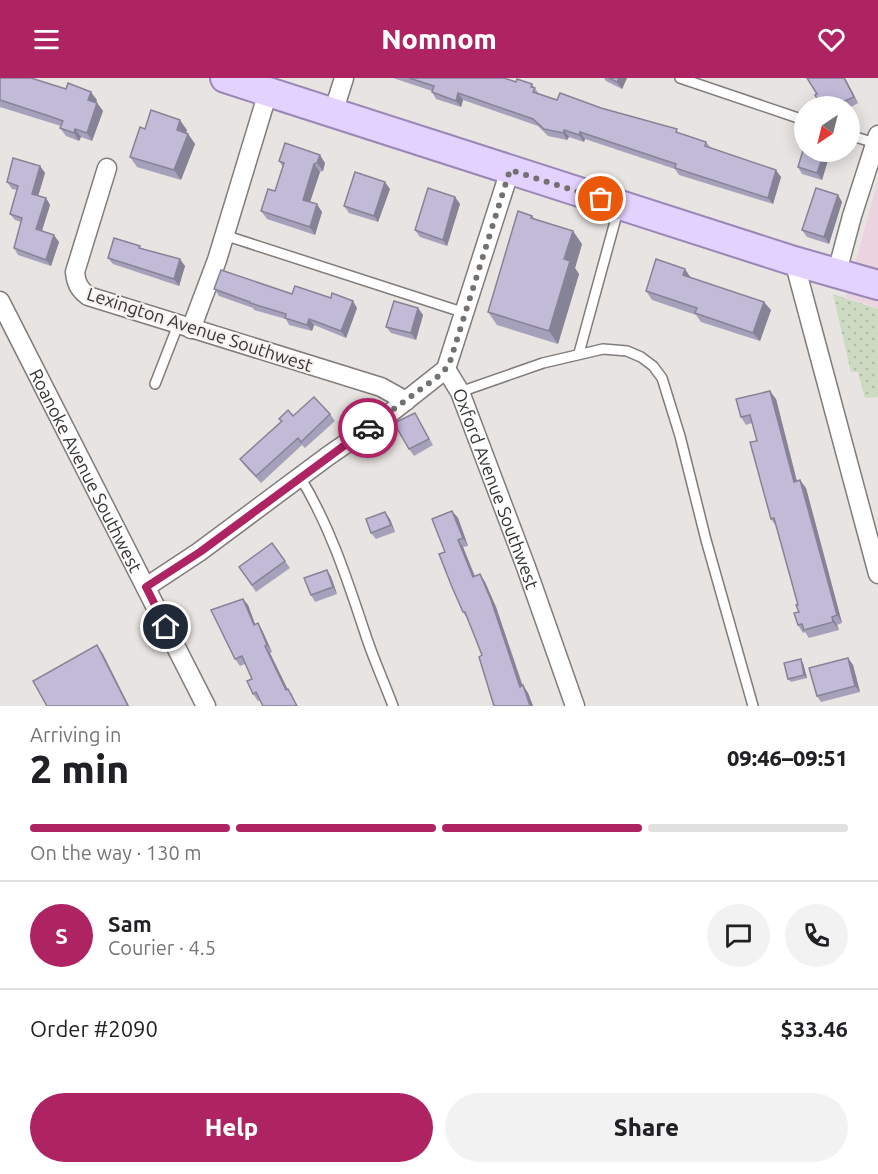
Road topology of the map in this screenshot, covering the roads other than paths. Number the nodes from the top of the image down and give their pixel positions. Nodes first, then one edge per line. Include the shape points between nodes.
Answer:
1 (225, 78) edge
2 (344, 78) edge
3 (680, 78) edge
4 (268, 92) junction
5 (333, 113) junction
6 (794, 117) edge
7 (860, 137) edge
8 (877, 139) edge
9 (107, 168) dead end
10 (510, 170) junction
11 (620, 205) junction
12 (224, 235) junction
13 (794, 261) junction
14 (837, 272) junction
15 (878, 285) edge
16 (0, 301) edge
17 (465, 313) junction
18 (184, 327) junction
19 (579, 353) junction
20 (446, 369) junction
21 (155, 384) dead end
22 (460, 392) junction
23 (406, 401) junction
24 (300, 477) junction
25 (878, 574) edge
26 (146, 587) junction
27 (206, 706) edge
28 (393, 706) edge
29 (575, 706) edge
30 (753, 706) edge

1 - 4 main road
2 - 5 street
3 - 6 lane
4 - 5 main road
4 - 12 street
5 - 10 main road
7 - 8 lane
8 - 14 street
9 - 18 street, Lexington Avenue Southwest via 75,272 80,290
10 - 11 main road
10 - 17 street, Oxford Avenue Southwest
11 - 13 main road
11 - 19 lane
12 - 17 lane
12 - 18 street
13 - 14 main road
13 - 25 street
14 - 15 main road
16 - 26 street, Roanoke Avenue Southwest
17 - 20 street, Oxford Avenue Southwest
18 - 21 lane
18 - 23 street, Lexington Avenue Southwest via 381,387
19 - 22 lane
19 - 30 lane via 627,351 653,366 662,378
20 - 22 street, Oxford Avenue Southwest
20 - 23 street
22 - 29 street, Oxford Avenue Southwest
23 - 24 street
24 - 26 street
24 - 28 lane via 335,545
26 - 27 street, Roanoke Avenue Southwest

